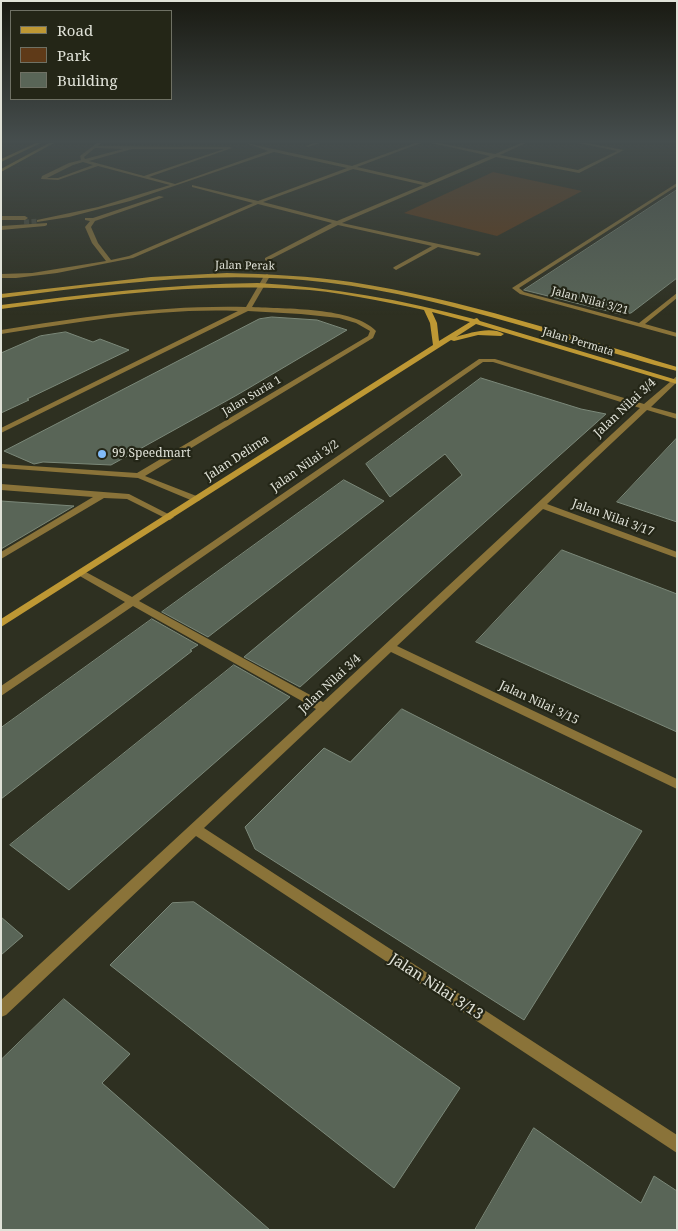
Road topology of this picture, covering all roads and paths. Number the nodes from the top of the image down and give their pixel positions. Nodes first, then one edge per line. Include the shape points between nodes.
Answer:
1 (110, 200) edge
2 (127, 200) edge
3 (151, 200) edge
4 (248, 200) edge
5 (264, 200) edge
6 (389, 200) edge
7 (651, 200) edge
8 (257, 203) junction
9 (1, 218) edge
10 (93, 220) junction
11 (1, 222) edge
12 (337, 223) junction
13 (1, 228) edge
14 (437, 245) junction
15 (478, 254) dead end
16 (267, 259) dead end
17 (110, 262) junction
18 (396, 268) dead end
19 (1, 276) edge
20 (267, 276) junction
21 (261, 285) junction
22 (677, 295) edge
23 (1, 296) edge
24 (1, 307) edge
25 (249, 308) junction
26 (427, 310) junction
27 (486, 314) junction
28 (474, 322) junction
29 (640, 325) junction
30 (1, 332) edge
31 (677, 335) edge
32 (526, 337) junction
33 (437, 346) junction
34 (677, 369) edge
35 (676, 380) edge
36 (646, 407) junction
37 (677, 416) edge
38 (1, 431) edge
39 (1, 466) edge
40 (139, 476) junction
41 (1, 486) edge
42 (104, 494) junction
43 (196, 499) junction
44 (541, 505) junction
45 (170, 516) junction
46 (677, 555) edge
47 (1, 556) edge
48 (81, 573) junction
49 (132, 602) junction
50 (1, 624) edge
51 (389, 647) junction
52 (1, 692) edge
53 (324, 708) junction
54 (677, 784) edge
55 (195, 829) junction
56 (1, 1010) edge
57 (677, 1144) edge

1 - 2 street via 39,219 93,211
3 - 10 street
4 - 8 street
5 - 8 street
6 - 12 street
7 - 29 street, Jalan Nilai 3/21 via 529,278 516,290
8 - 12 street
8 - 17 street via 141,253
9 - 11 street via 24,220
10 - 13 street
10 - 17 street via 88,227 95,243
12 - 14 street
12 - 16 street
14 - 15 street
14 - 18 street
17 - 19 street via 49,273
20 - 21 street
20 - 23 main road, Jalan Perak via 140,279
20 - 27 main road, Jalan Perak via 396,291
21 - 24 main road, Jalan Perak via 143,288
21 - 25 street
21 - 26 main road, Jalan Perak via 337,292
22 - 29 street
25 - 30 street via 130,312
25 - 38 street
25 - 40 street, Jalan Suria 1 via 326,314 362,323 373,331 370,337
26 - 28 main road, Jalan Perak
26 - 33 main road via 434,321
27 - 28 main road, Jalan Delima
27 - 34 main road, Jalan Permata
28 - 32 main road, Jalan Permata
28 - 33 main road, Jalan Delima
29 - 31 street, Jalan Nilai 3/21
32 - 33 main road via 478,334
32 - 35 main road, Jalan Permata
33 - 43 main road, Jalan Delima
35 - 36 street, Jalan Nilai 3/4
36 - 37 street
36 - 44 street, Jalan Nilai 3/4
36 - 49 street, Jalan Nilai 3/2 via 493,360 481,360
39 - 40 street
40 - 43 street
41 - 42 street
42 - 45 street via 129,497
42 - 47 street
43 - 45 main road, Jalan Delima
44 - 46 street, Jalan Nilai 3/17
44 - 51 street, Jalan Nilai 3/4
45 - 48 main road, Jalan Delima
48 - 49 street
48 - 50 main road, Jalan Delima
49 - 52 street, Jalan Nilai 3/2
49 - 53 street
51 - 53 street, Jalan Nilai 3/4
51 - 54 street, Jalan Nilai 3/15
53 - 55 street, Jalan Nilai 3/4
55 - 56 street, Jalan Nilai 3/4
55 - 57 street, Jalan Nilai 3/13

